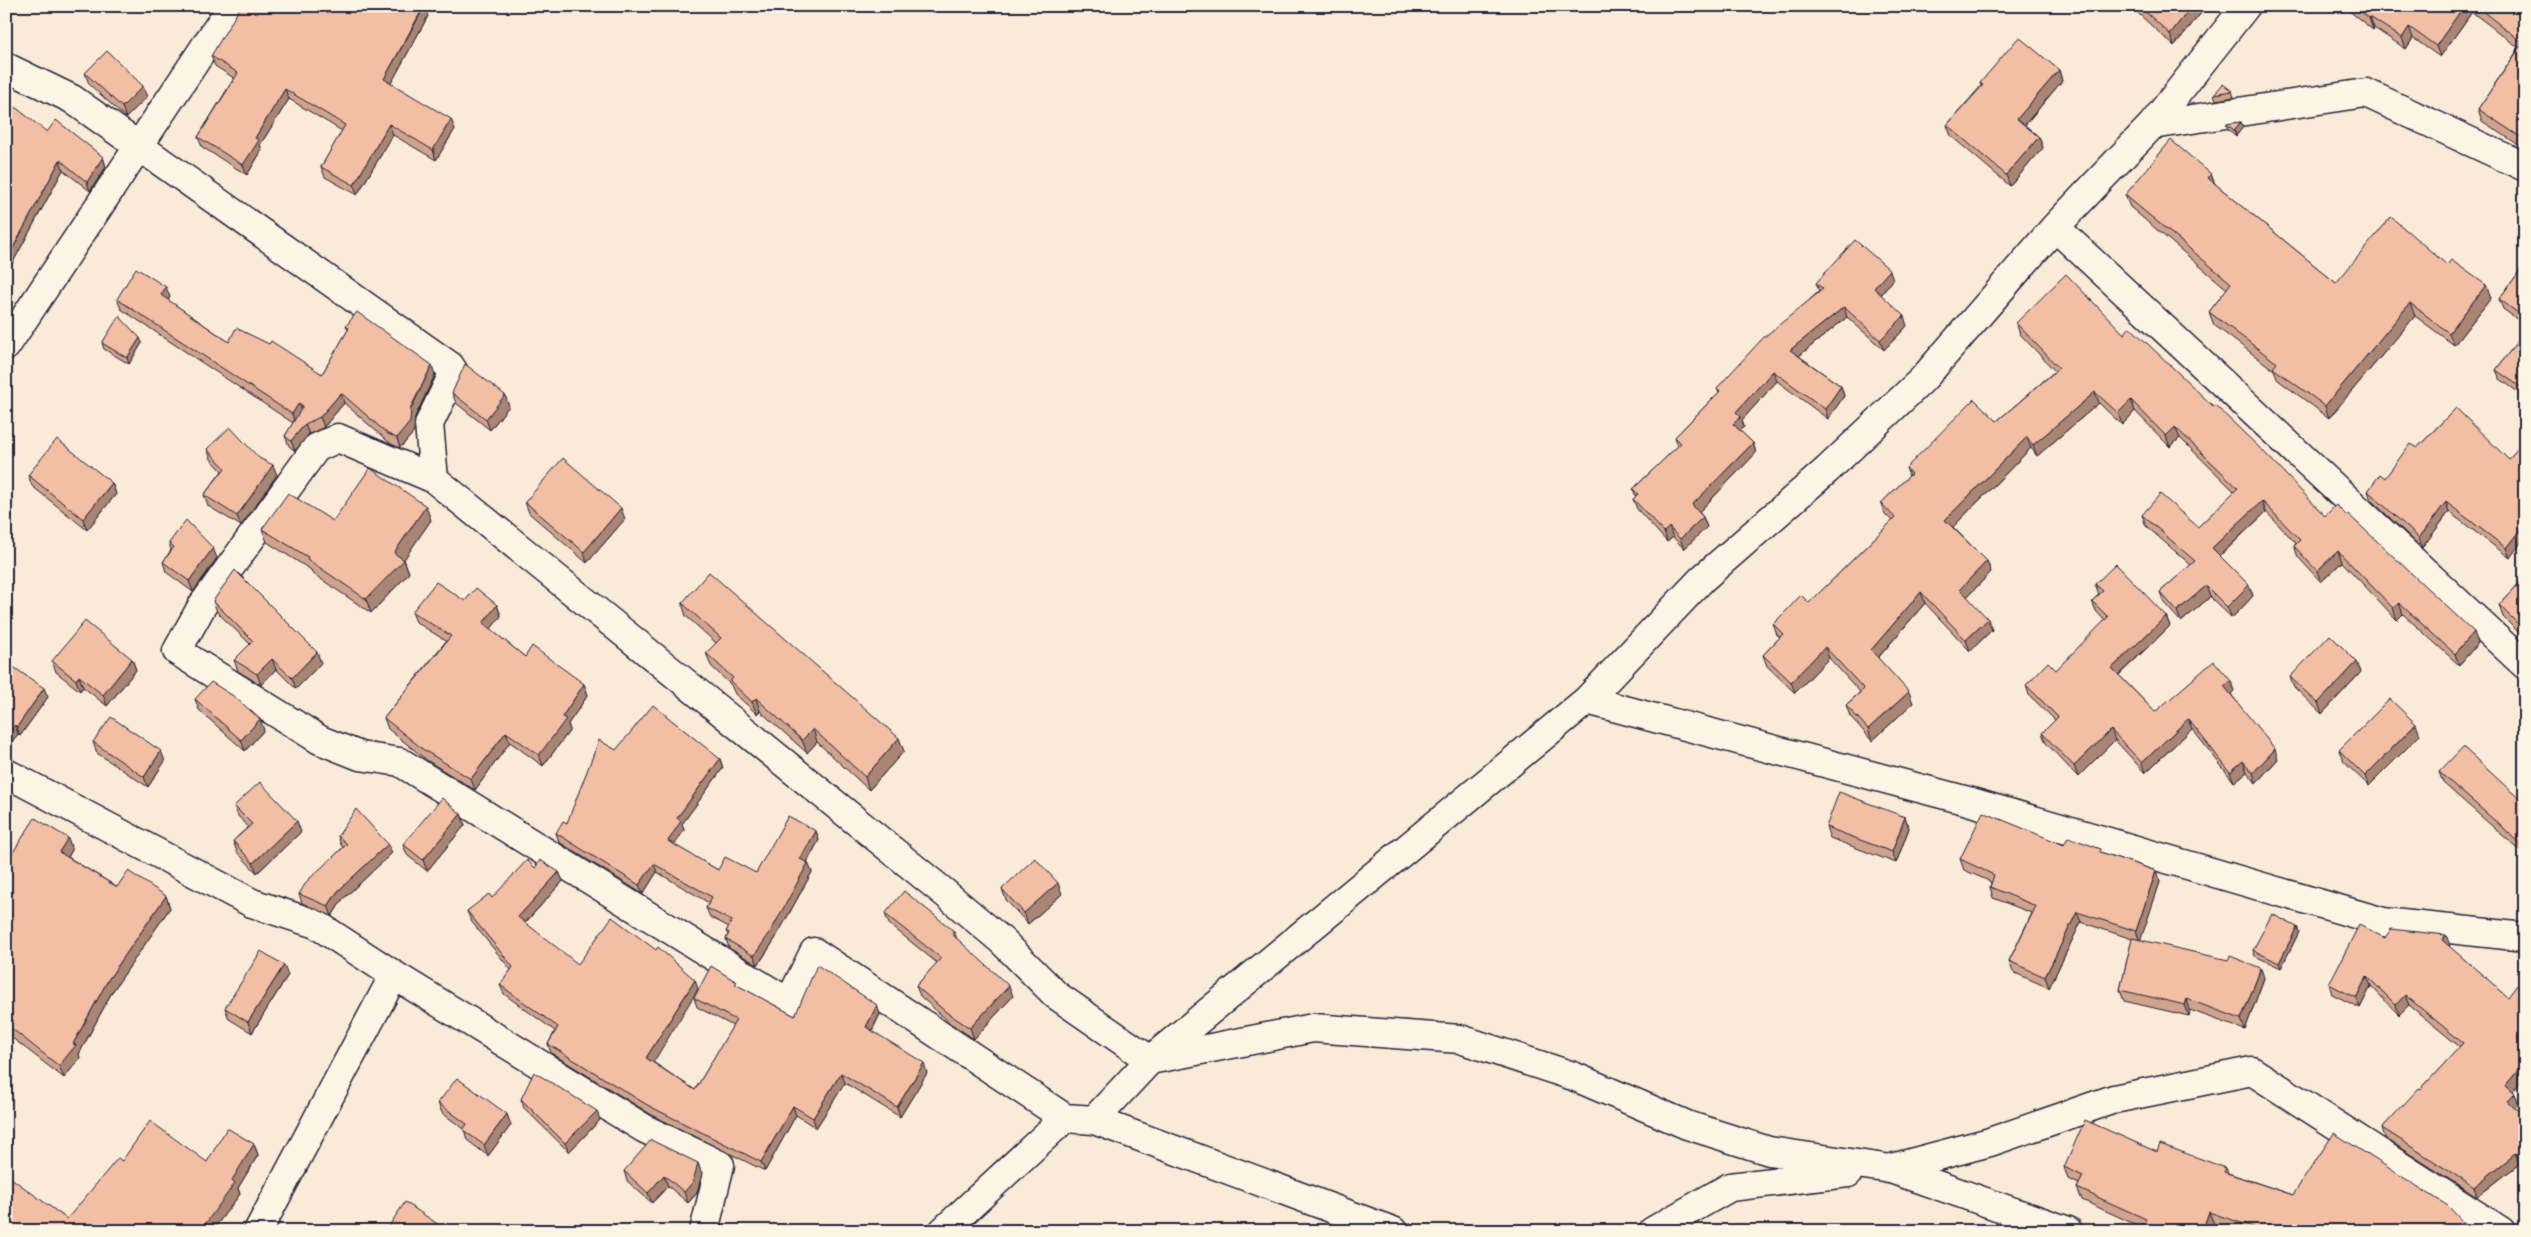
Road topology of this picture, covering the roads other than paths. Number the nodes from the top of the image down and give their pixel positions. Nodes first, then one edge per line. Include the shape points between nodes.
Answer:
1 (232, 6) edge
2 (2246, 6) edge
3 (6, 67) edge
4 (2152, 125) junction
5 (137, 146) junction
6 (2525, 167) edge
7 (2055, 227) junction
8 (6, 346) edge
9 (434, 479) junction
10 (2525, 665) edge
11 (1587, 700) junction
12 (6, 773) edge
13 (2525, 937) edge
14 (394, 975) junction
15 (1150, 1060) junction
16 (1065, 1118) junction
17 (1094, 1120) junction
18 (1891, 1169) junction
19 (258, 1231) edge
20 (704, 1231) edge
21 (943, 1231) edge
22 (1393, 1231) edge
23 (1653, 1231) edge
24 (2068, 1231) edge
25 (2501, 1231) edge

1 - 5 street
2 - 4 street
3 - 5 street via 72,99
4 - 6 street via 2366,93
4 - 7 street
5 - 8 street
5 - 9 street via 450,366 454,372 429,424
7 - 10 street
7 - 11 street via 1923,380 1827,470 1702,579
9 - 15 street via 946,894 1002,941 1056,995
9 - 16 street via 338,438 316,448 202,606 177,651 320,740 360,756 400,762 789,1003 814,952
11 - 13 street via 1968,801 2383,922
11 - 15 street
12 - 14 street via 252,903 316,924
14 - 19 street
14 - 20 street via 645,1129 720,1165
15 - 17 street
15 - 18 street via 1313,1028 1460,1038 1573,1076 1687,1125 1769,1151
16 - 17 street
16 - 21 street
17 - 22 street
18 - 23 street via 1730,1187
18 - 24 street
18 - 25 street via 1990,1142 2114,1099 2252,1071

